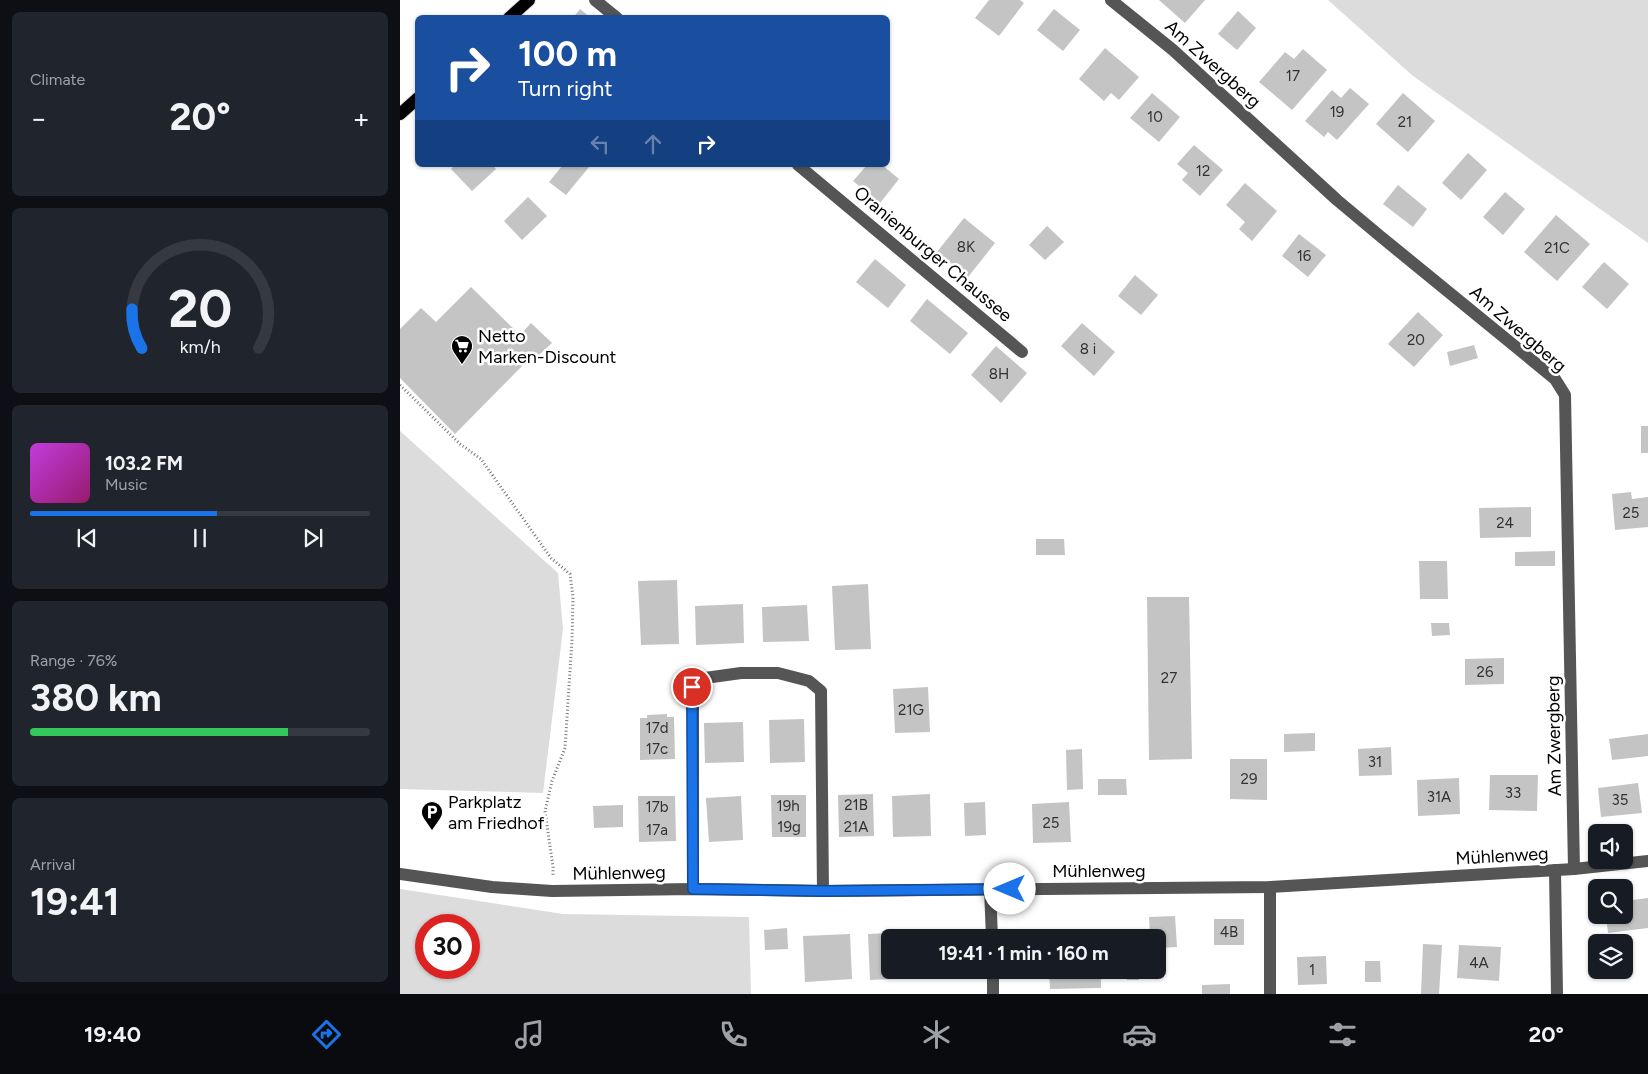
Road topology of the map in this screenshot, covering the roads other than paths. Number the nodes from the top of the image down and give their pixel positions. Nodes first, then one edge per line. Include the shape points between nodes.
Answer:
1 (529, 0) edge
2 (595, 0) edge
3 (1112, 0) edge
4 (512, 15) edge
5 (613, 15) edge
6 (415, 101) edge
7 (400, 114) edge
8 (800, 167) edge
9 (1022, 352) dead end
10 (1648, 862) edge
11 (1574, 869) junction
12 (1555, 870) junction
13 (400, 874) edge
14 (1270, 887) junction
15 (693, 889) junction
16 (990, 889) junction
17 (824, 891) junction
18 (992, 929) edge
19 (993, 979) edge
20 (994, 994) edge
21 (1270, 994) edge
22 (1557, 994) edge

1 - 4 main road
2 - 5 street
3 - 11 street, Am Zwergberg via 1173,50 1373,230 1555,379 1564,395
6 - 7 main road
8 - 9 street, Oranienburger Chaussee
10 - 11 street, Mühlenweg
11 - 12 street, Mühlenweg
12 - 14 street, Mühlenweg
12 - 22 street
13 - 15 street, Mühlenweg via 492,887 552,891
14 - 16 street, Mühlenweg
14 - 21 street
15 - 17 street, Mühlenweg
15 - 17 street via 692,687 705,678 740,673 778,673 809,681 820,691
16 - 17 street, Mühlenweg
16 - 18 street
19 - 20 street

